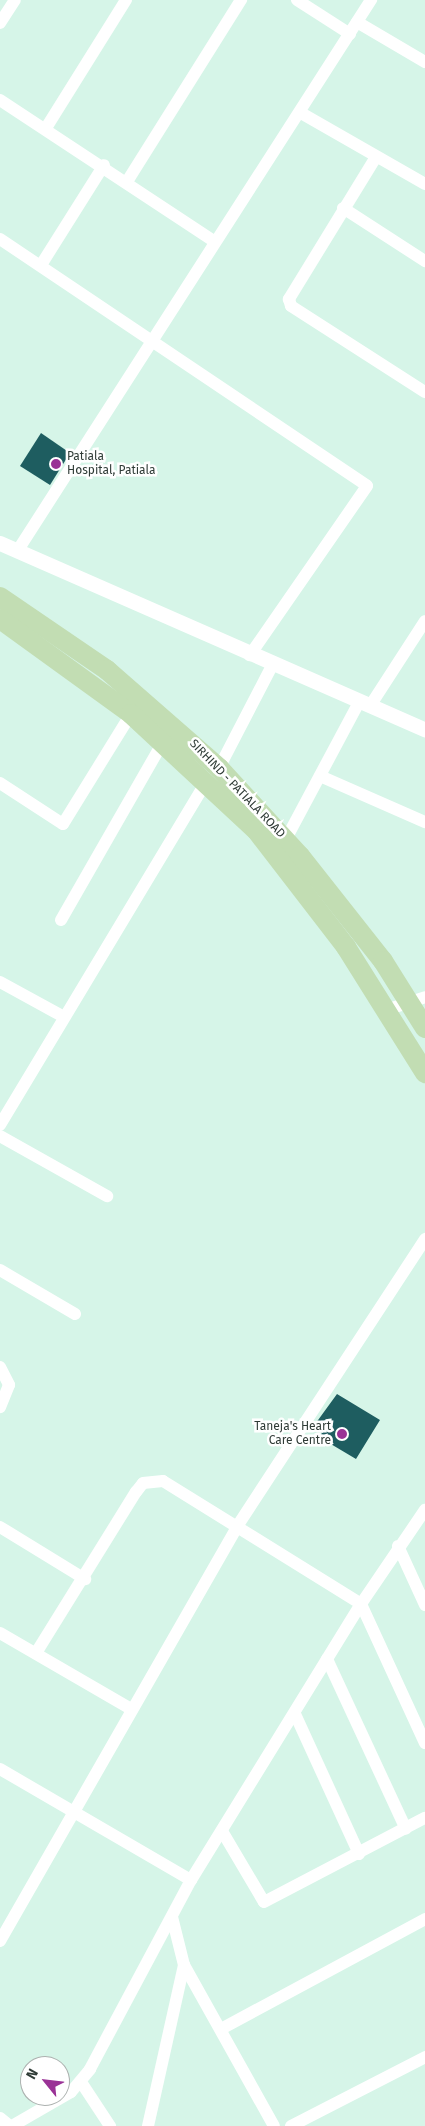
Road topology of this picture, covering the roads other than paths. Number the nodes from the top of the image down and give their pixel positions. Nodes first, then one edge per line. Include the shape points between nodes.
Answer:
1 (14, 0) edge
2 (126, 0) edge
3 (240, 0) edge
4 (297, 0) edge
5 (371, 0) edge
6 (357, 22) junction
7 (0, 23) edge
8 (350, 34) junction
9 (425, 62) edge
10 (0, 100) edge
11 (301, 113) junction
12 (46, 128) junction
13 (376, 157) junction
14 (104, 166) junction
15 (128, 180) junction
16 (425, 184) edge
17 (343, 208) junction
18 (0, 239) edge
19 (214, 241) junction
20 (425, 261) edge
21 (41, 265) junction
22 (152, 340) junction
23 (425, 392) edge
24 (0, 543) edge
25 (18, 550) junction
26 (0, 597) edge
27 (0, 619) edge
28 (425, 621) edge
29 (250, 655) junction
30 (273, 664) junction
31 (365, 704) junction
32 (131, 714) junction
33 (425, 730) edge
34 (163, 742) junction
35 (213, 774) junction
36 (320, 776) junction
37 (0, 783) edge
38 (425, 822) edge
39 (286, 839) junction
40 (61, 920) dead end
41 (0, 982) edge
42 (418, 999) edge
43 (388, 1009) junction
44 (62, 1016) junction
45 (425, 1028) edge
46 (425, 1073) edge
47 (0, 1125) edge
48 (0, 1136) edge
49 (107, 1196) dead end
50 (425, 1239) edge
51 (0, 1270) edge
52 (75, 1314) dead end
53 (0, 1367) edge
54 (0, 1407) edge
55 (425, 1510) edge
56 (238, 1525) junction
57 (0, 1527) edge
58 (398, 1546) junction
59 (85, 1579) junction
60 (361, 1604) junction
61 (425, 1605) edge
62 (0, 1633) edge
63 (36, 1653) junction
64 (327, 1659) junction
65 (131, 1709) junction
66 (295, 1714) junction
67 (425, 1742) edge
68 (0, 1769) edge
69 (71, 1812) junction
70 (425, 1818) edge
71 (406, 1829) junction
72 (222, 1831) junction
73 (359, 1854) junction
74 (191, 1880) junction
75 (172, 1917) junction
76 (425, 1919) edge
77 (0, 1941) edge
78 (184, 1965) junction
79 (221, 2029) junction
80 (425, 2057) edge
81 (81, 2082) junction
82 (0, 2118) edge
83 (11, 2126) edge
84 (110, 2126) edge
85 (148, 2126) edge
86 (274, 2126) edge
87 (291, 2126) edge

1 - 7 street
2 - 12 street
3 - 15 street
4 - 8 street
5 - 6 street
6 - 8 street
6 - 9 street
8 - 11 street
10 - 12 street
11 - 13 street
11 - 19 street
12 - 14 street
13 - 16 street
13 - 17 street
14 - 15 street
14 - 21 street
15 - 19 street
17 - 20 street
17 - 23 street via 290,290 292,306
18 - 21 street
19 - 22 street
21 - 22 street
22 - 25 street
22 - 29 street via 367,486
24 - 25 street
25 - 29 street
26 - 35 main road, SIRHIND - PATIALA ROAD via 107,670
27 - 32 main road
28 - 31 street
29 - 30 street
30 - 31 street
30 - 35 street
31 - 33 street
31 - 36 street
32 - 34 main road
32 - 37 street via 63,824
34 - 35 main road
34 - 40 street
35 - 39 main road, SIRHIND - PATIALA ROAD
35 - 43 main road via 301,885
35 - 44 street
36 - 38 street
36 - 39 street
39 - 42 main road, SIRHIND - PATIALA ROAD
41 - 44 street
42 - 43 street
42 - 45 main road, SIRHIND - PATIALA ROAD
43 - 46 main road
44 - 47 street
48 - 49 street
50 - 56 street
51 - 52 street
53 - 54 street via 9,1385
55 - 58 street
56 - 59 street via 163,1481 148,1481 136,1492
56 - 60 street
56 - 65 street
57 - 59 street
58 - 60 street
58 - 61 street
59 - 63 street
60 - 64 street
60 - 67 street
62 - 63 street
63 - 65 street
64 - 66 street
64 - 71 street
65 - 69 street
66 - 72 street
66 - 73 street
68 - 69 street
69 - 74 street
69 - 77 street
70 - 71 street
71 - 73 street
72 - 73 street via 264,1902
72 - 74 street
74 - 75 street
75 - 78 street
75 - 81 street
76 - 79 street
78 - 79 street
78 - 85 street
79 - 86 street
80 - 87 street
81 - 83 street
81 - 84 street
82 - 83 street

